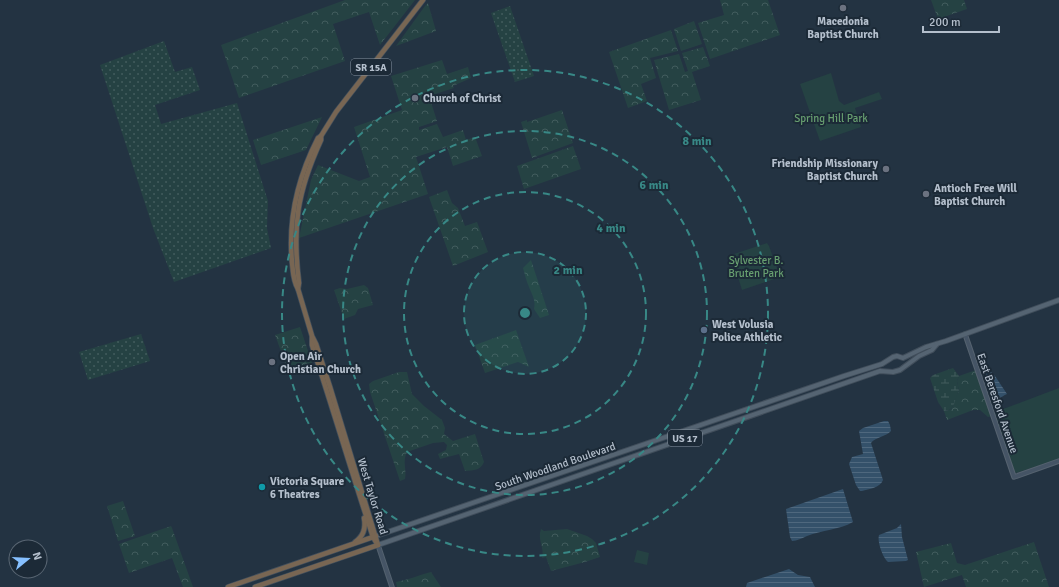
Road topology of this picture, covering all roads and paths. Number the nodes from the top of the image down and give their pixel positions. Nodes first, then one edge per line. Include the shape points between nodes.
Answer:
1 (423, 0) edge
2 (321, 136) junction
3 (314, 144) junction
4 (306, 175) junction
5 (295, 201) junction
6 (296, 238) junction
7 (298, 289) junction
8 (1059, 300) edge
9 (965, 334) junction
10 (312, 336) junction
11 (937, 344) junction
12 (903, 358) junction
13 (887, 362) junction
14 (903, 368) junction
15 (889, 371) junction
16 (637, 447) junction
17 (626, 452) junction
18 (633, 456) junction
19 (621, 460) junction
20 (1059, 461) edge
21 (350, 462) junction
22 (361, 502) junction
23 (375, 536) junction
24 (351, 544) junction
25 (378, 545) junction
26 (274, 571) junction
27 (262, 576) junction
28 (264, 584) junction
29 (228, 587) edge
30 (255, 587) edge
31 (392, 587) edge

1 - 2 highway, SR 15A via 336,112
2 - 3 highway, SR 15A
2 - 4 highway, SR 15A
3 - 4 highway via 316,147
3 - 5 highway, SR 15A via 304,166
4 - 6 highway, SR 15A via 298,209
5 - 6 highway via 293,236
5 - 7 highway, SR 15A via 291,244 295,284
6 - 7 highway, SR 15A
7 - 10 highway, West Taylor Road / SR 15A
8 - 9 main road, South Woodland Boulevard / US 17
9 - 11 main road, South Woodland Boulevard / US 17
9 - 20 main road, East Beresford Avenue via 1014,477
10 - 21 highway, West Taylor Road / SR 15A via 321,358
10 - 21 highway, West Taylor Road / SR 15A via 312,345
11 - 12 main road, South Woodland Boulevard / US 17
11 - 14 main road, South Woodland Boulevard / US 17 via 932,350
12 - 13 main road, South Woodland Boulevard / US 17 via 897,356
12 - 14 main road
13 - 15 main road via 886,367
13 - 16 main road, South Woodland Boulevard / US 17
14 - 15 main road, South Woodland Boulevard / US 17
15 - 18 main road, South Woodland Boulevard / US 17 via 880,371
16 - 17 main road, South Woodland Boulevard / US 17
16 - 18 main road
17 - 18 main road
17 - 19 main road
17 - 23 main road, South Woodland Boulevard / US 17
18 - 19 main road, South Woodland Boulevard / US 17
19 - 25 main road, South Woodland Boulevard / US 17
21 - 22 highway, West Taylor Road / SR 15A
21 - 23 highway, West Taylor Road / SR 15A via 356,481 360,485
22 - 23 highway, West Taylor Road / SR 15A
22 - 24 highway via 365,529 358,540
23 - 24 highway, South Woodland Boulevard / US 17
23 - 25 highway, West Taylor Road / SR 15A
24 - 26 highway, South Woodland Boulevard / US 17
25 - 28 highway, South Woodland Boulevard / US 17
25 - 31 main road
26 - 27 highway, South Woodland Boulevard / US 17
26 - 28 highway
27 - 29 highway, South Woodland Boulevard / US 17
27 - 30 highway
28 - 30 highway, South Woodland Boulevard / US 17

